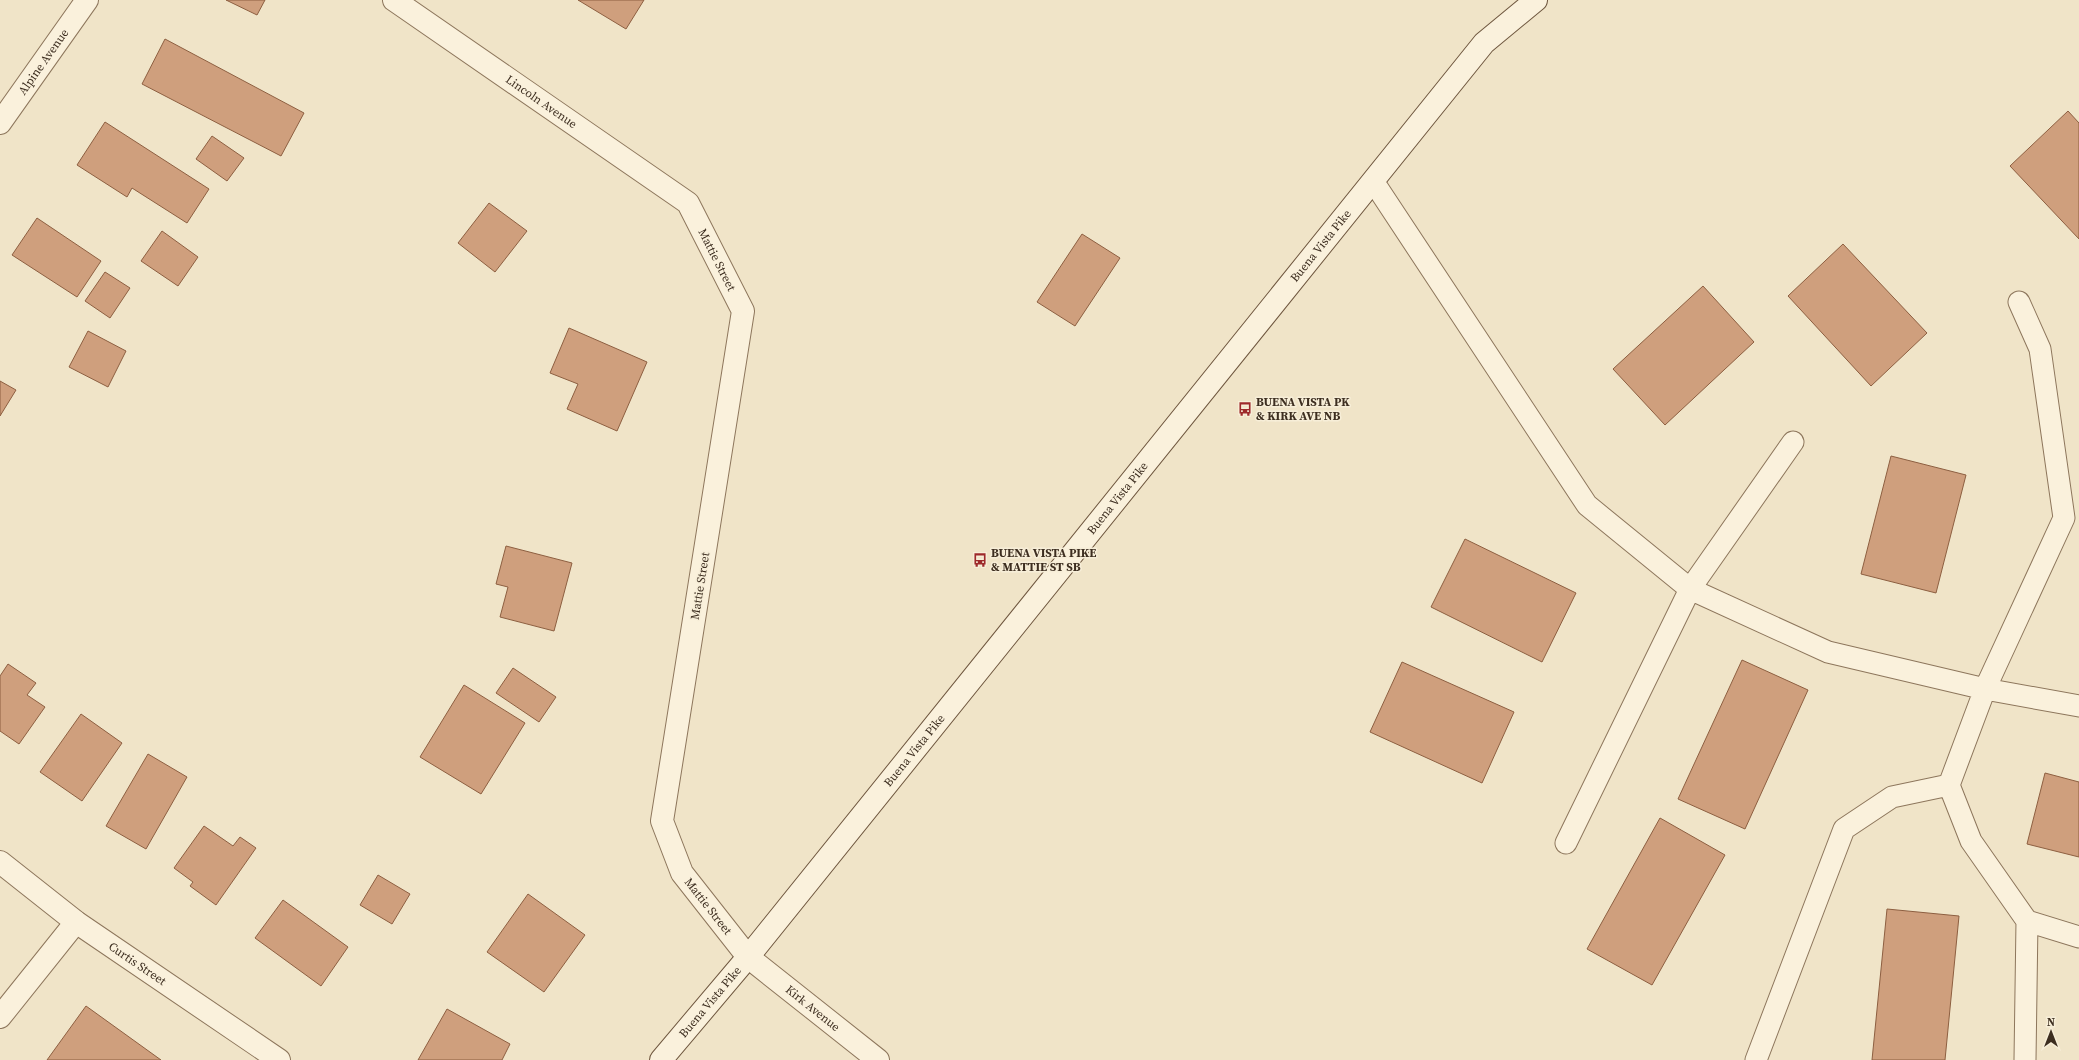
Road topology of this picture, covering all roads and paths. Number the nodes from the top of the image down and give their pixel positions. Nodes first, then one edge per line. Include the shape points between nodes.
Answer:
1 (88, 0) edge
2 (394, 0) edge
3 (1536, 0) edge
4 (0, 123) edge
5 (1373, 181) junction
6 (688, 203) joint
7 (2019, 302) dead end
8 (1793, 442) dead end
9 (1690, 589) junction
10 (1985, 689) junction
11 (2079, 706) edge
12 (1949, 785) junction
13 (1566, 843) dead end
14 (0, 862) edge
15 (2027, 921) junction
16 (76, 922) junction
17 (2079, 937) edge
18 (748, 956) junction
19 (0, 1017) edge
20 (279, 1060) edge
21 (661, 1060) edge
22 (878, 1060) edge
23 (1756, 1060) edge
24 (2025, 1060) edge

1 - 4 street, Alpine Avenue
2 - 6 street, Lincoln Avenue
3 - 5 street, Buena Vista Pike via 1484,43
5 - 9 lane via 1587,505
5 - 18 street, Buena Vista Pike
6 - 18 street, Mattie Street via 743,311 662,821 682,873
7 - 10 lane via 2040,349 2064,518
8 - 9 lane
9 - 10 lane via 1828,652
9 - 13 lane
10 - 11 lane
10 - 12 lane
12 - 15 lane via 1971,841
12 - 23 lane via 1892,798 1844,829
14 - 16 street, Curtis Street
15 - 17 lane
15 - 24 lane
16 - 19 street
16 - 20 street, Curtis Street
18 - 21 street, Buena Vista Pike
18 - 22 street, Kirk Avenue

